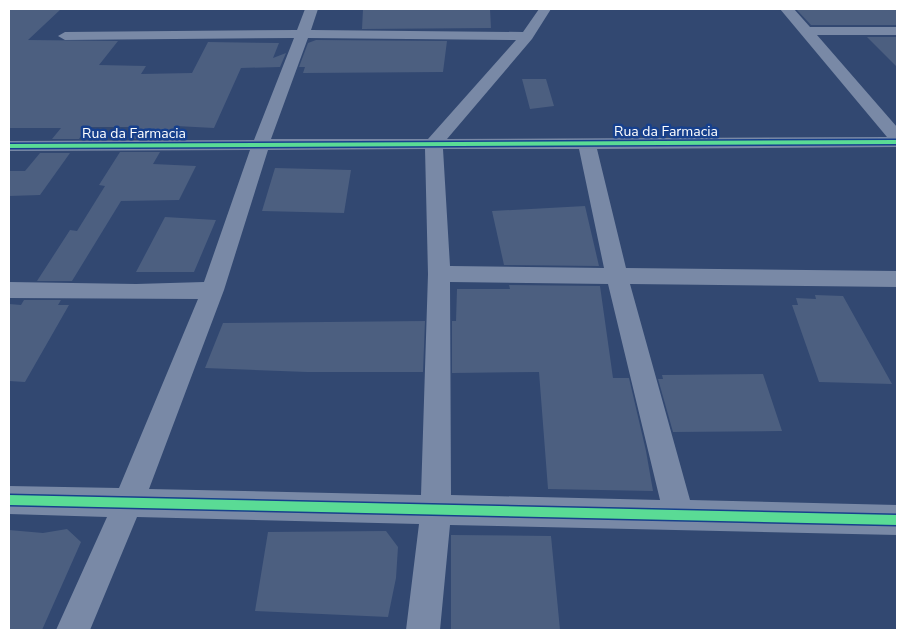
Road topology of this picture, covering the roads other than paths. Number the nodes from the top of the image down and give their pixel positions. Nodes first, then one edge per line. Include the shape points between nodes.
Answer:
1 (311, 9) edge
2 (545, 9) edge
3 (787, 9) edge
4 (806, 31) junction
5 (897, 31) edge
6 (303, 34) junction
7 (65, 36) dead end
8 (527, 36) junction
9 (897, 137) edge
10 (897, 142) edge
11 (434, 143) junction
12 (587, 145) junction
13 (9, 146) edge
14 (260, 146) junction
15 (440, 274) junction
16 (617, 276) junction
17 (897, 278) edge
18 (9, 290) edge
19 (213, 290) junction
20 (9, 500) edge
21 (129, 501) junction
22 (436, 509) junction
23 (679, 514) junction
24 (897, 520) edge
25 (74, 630) edge
26 (423, 630) edge

1 - 6 street
2 - 8 street
3 - 4 street
4 - 5 street
4 - 9 street
6 - 7 street
6 - 8 street
6 - 14 street
8 - 11 street
10 - 12 street, Rua da Farmacia
11 - 12 street, Rua da Farmacia
11 - 14 street, Rua da Farmacia
11 - 15 street
12 - 16 street
13 - 14 street, Rua da Farmacia
14 - 19 street
15 - 16 street
15 - 22 street
16 - 17 street
16 - 23 street
18 - 19 street via 169,294
19 - 21 street
20 - 21 street
21 - 22 street
21 - 25 street
22 - 23 street
22 - 26 street
23 - 24 street

